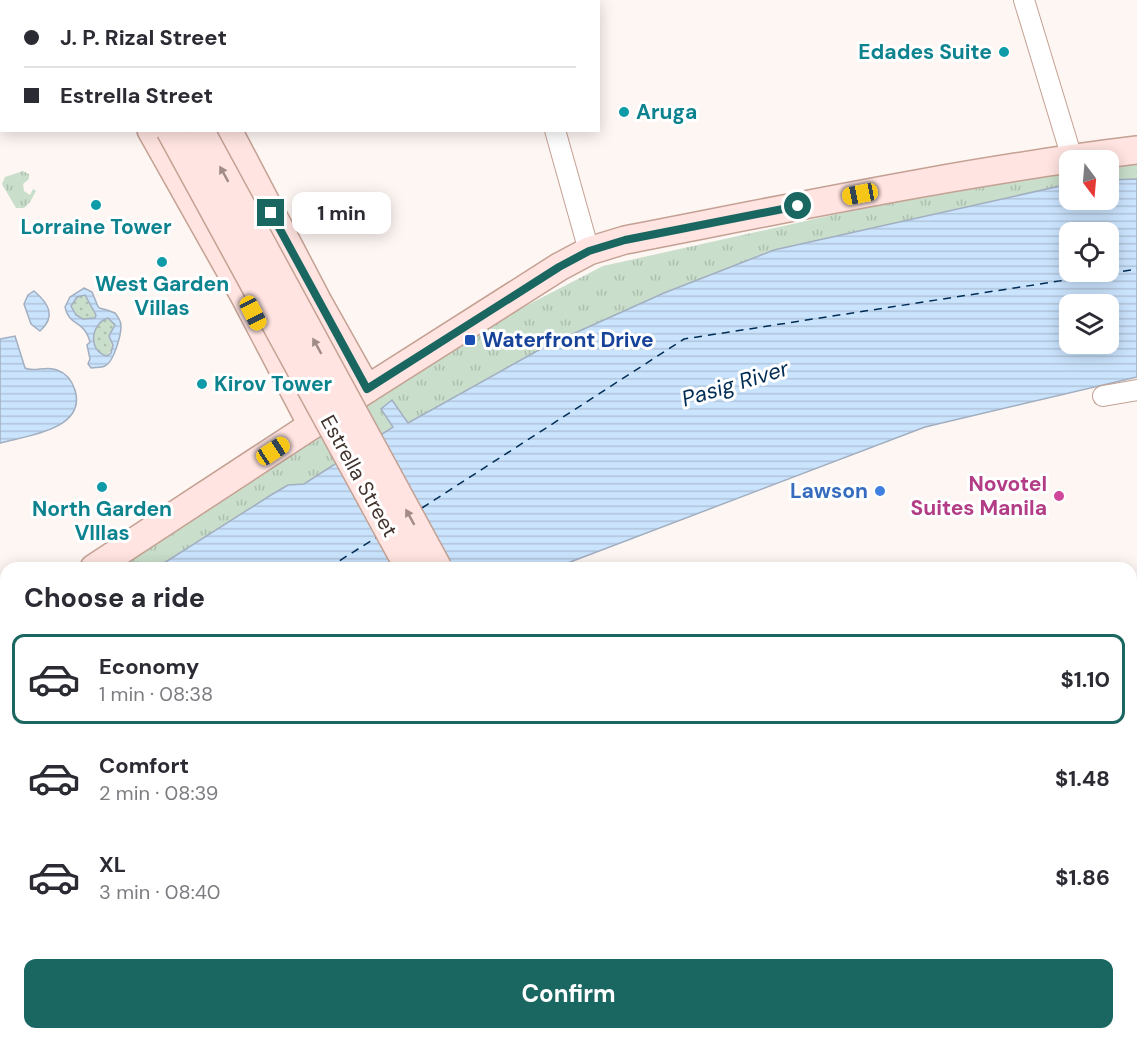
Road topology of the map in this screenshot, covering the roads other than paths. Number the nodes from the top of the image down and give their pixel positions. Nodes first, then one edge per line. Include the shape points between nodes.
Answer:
1 (1024, 0) edge
2 (152, 132) edge
3 (171, 132) edge
4 (201, 132) edge
5 (229, 132) edge
6 (556, 132) edge
7 (1070, 150) edge
8 (1137, 150) edge
9 (1119, 152) edge
10 (1059, 160) edge
11 (589, 251) junction
12 (293, 254) junction
13 (245, 297) junction
14 (367, 389) junction
15 (1137, 390) edge
16 (1103, 396) dead end
17 (312, 425) junction
18 (103, 562) edge
19 (406, 562) edge
20 (435, 562) edge

1 - 7 street
2 - 13 main road, Estrella Street
3 - 19 main road, Estrella Street, bridge
20 -> 4 main road, Estrella Street, bridge
5 - 12 main road
6 - 11 street
8 - 9 main road
10 - 11 main road via 870,192 625,240
11 - 14 main road
12 - 13 main road via 291,275 283,286 269,294
12 - 14 main road
13 - 17 main road, Estrella Street
14 - 17 main road
15 - 16 street
17 - 18 main road

